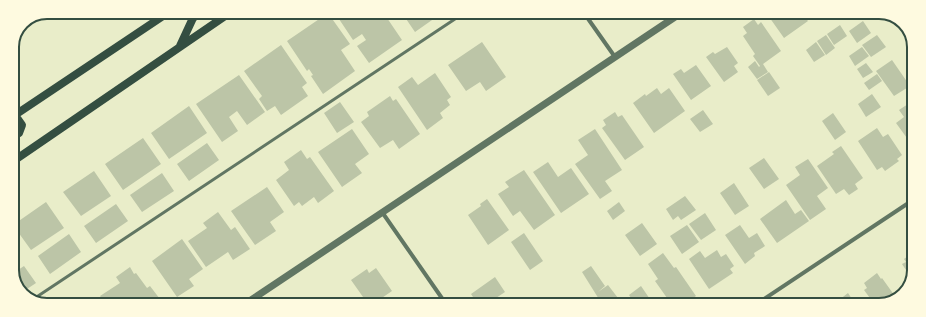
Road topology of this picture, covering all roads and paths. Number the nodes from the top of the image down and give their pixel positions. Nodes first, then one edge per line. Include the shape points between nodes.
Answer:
1 (157, 19) edge
2 (193, 19) edge
3 (220, 19) edge
4 (455, 19) edge
5 (588, 19) edge
6 (672, 19) edge
7 (180, 46) junction
8 (615, 57) junction
9 (19, 110) edge
10 (19, 122) edge
11 (19, 133) edge
12 (19, 157) edge
13 (907, 204) edge
14 (382, 212) junction
15 (38, 296) edge
16 (254, 298) edge
17 (442, 298) edge
18 (766, 298) edge

1 - 9 main road
2 - 7 main road
3 - 7 main road
4 - 15 lane
5 - 8 street
6 - 8 street
7 - 12 main road
8 - 14 street
10 - 11 main road via 22,126
13 - 18 street
14 - 16 street
14 - 17 street

